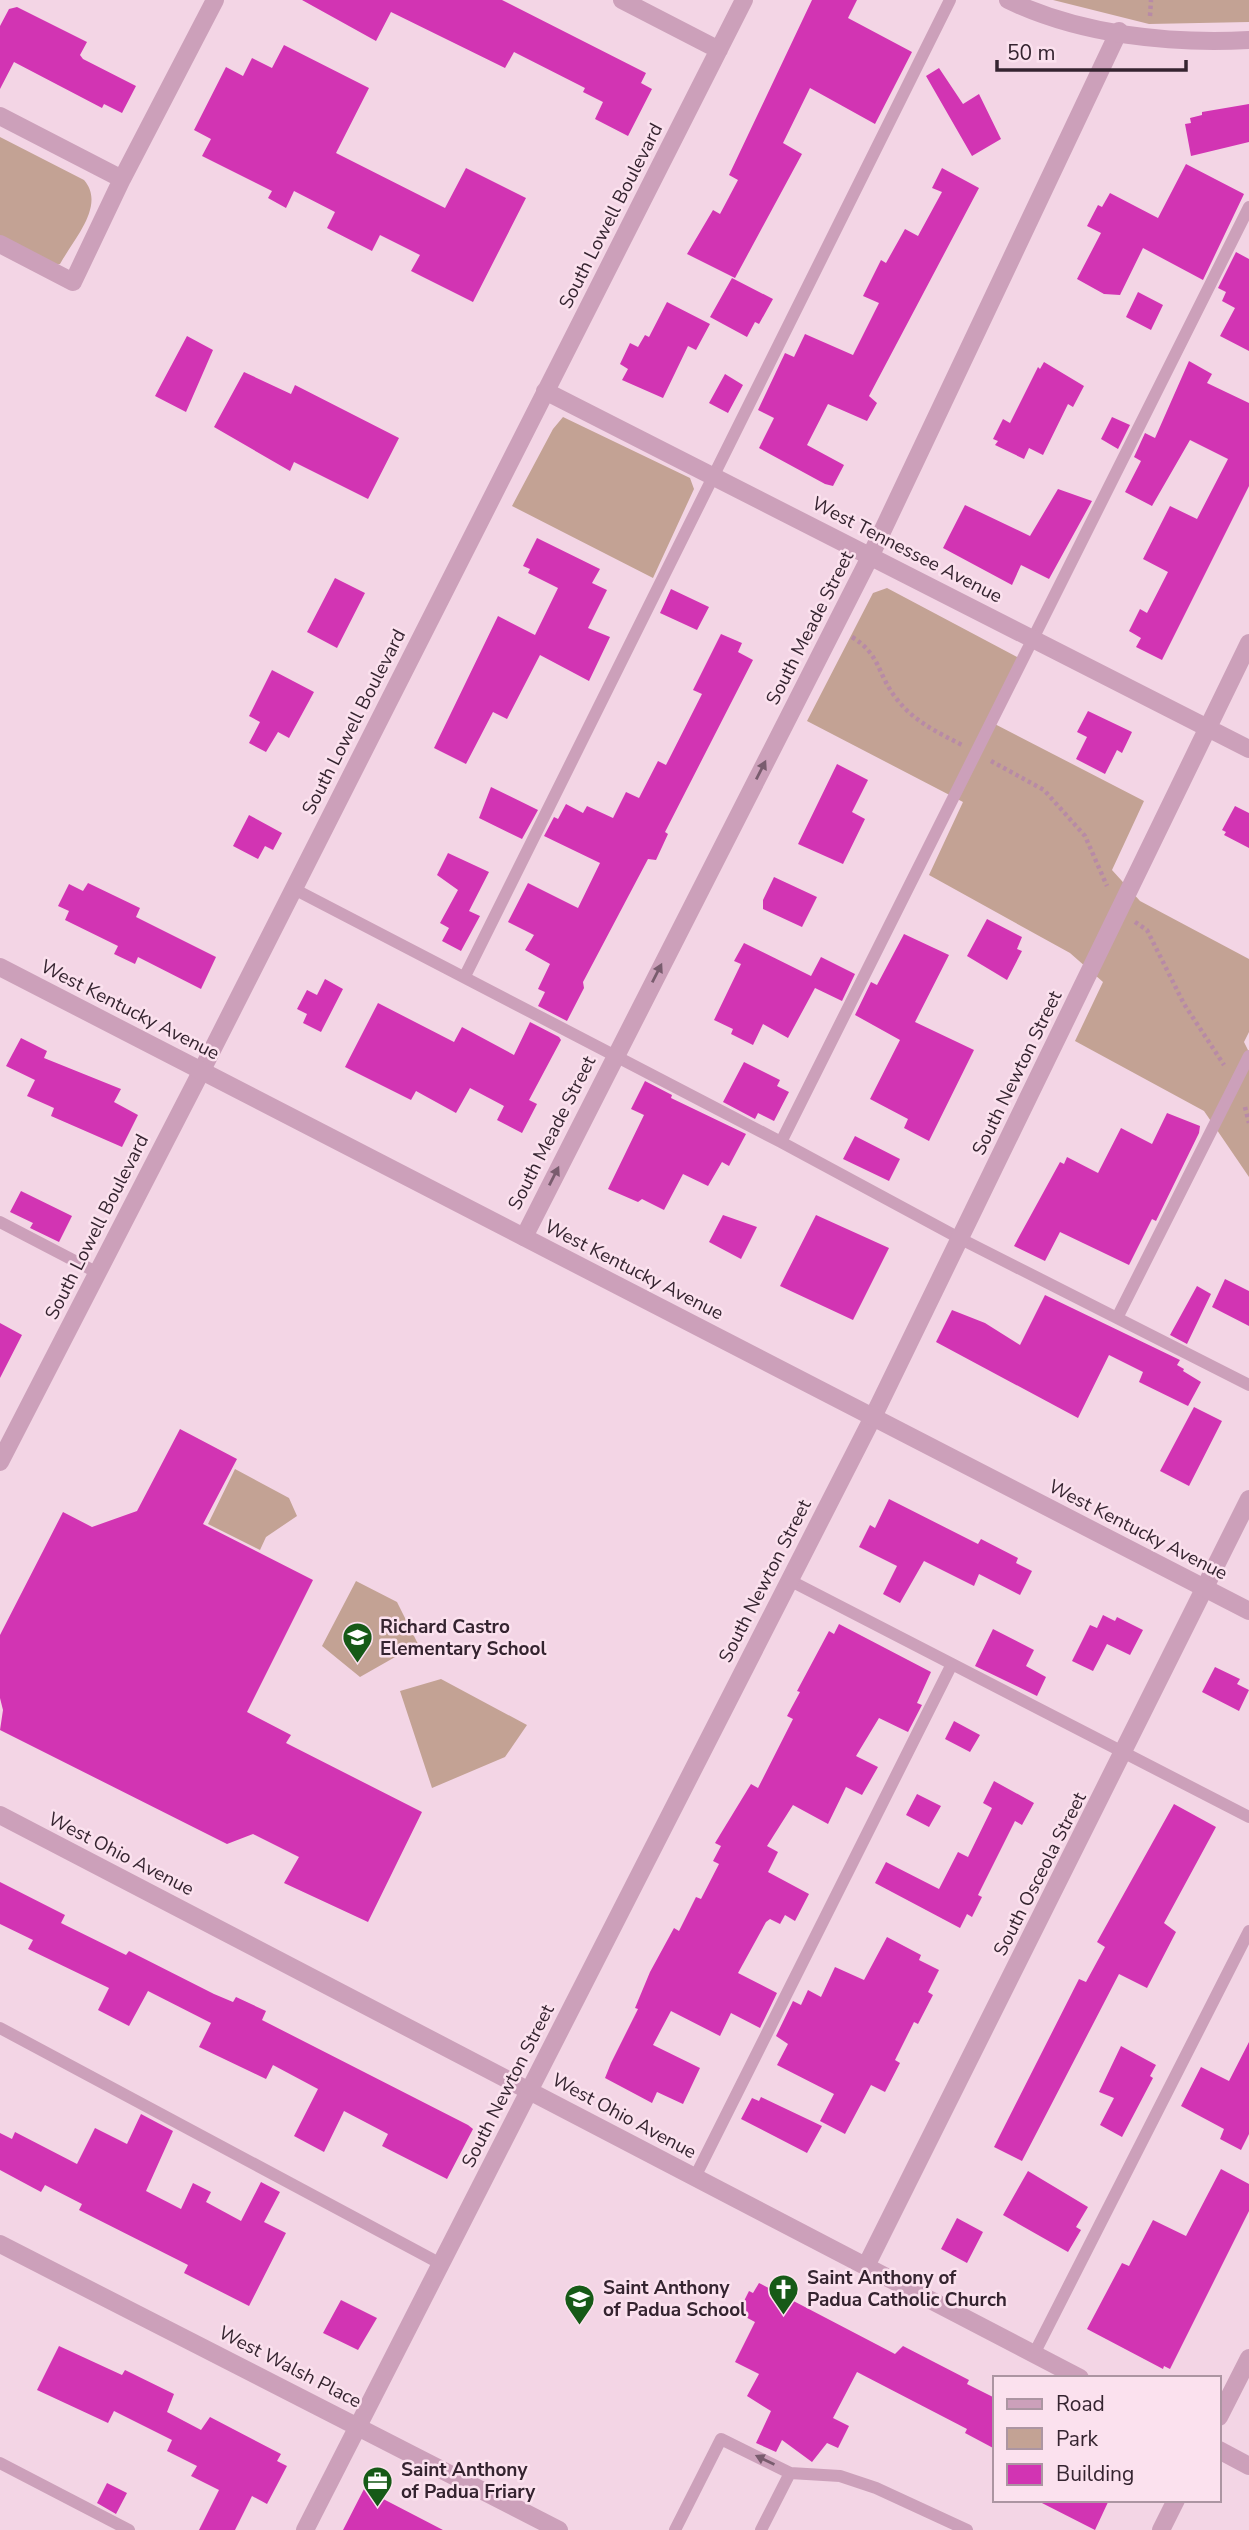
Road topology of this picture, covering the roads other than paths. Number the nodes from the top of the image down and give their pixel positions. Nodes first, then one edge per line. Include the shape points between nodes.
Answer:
1 (215, 0) edge
2 (622, 0) edge
3 (744, 0) edge
4 (950, 0) edge
5 (1008, 0) edge
6 (1119, 32) junction
7 (1249, 40) edge
8 (719, 50) junction
9 (0, 116) edge
10 (122, 179) junction
11 (1249, 207) edge
12 (0, 244) edge
13 (545, 391) junction
14 (712, 475) junction
15 (871, 555) junction
16 (1033, 638) junction
17 (1249, 643) edge
18 (1209, 727) junction
19 (1249, 749) edge
20 (294, 889) junction
21 (0, 967) edge
22 (465, 976) junction
23 (615, 1056) junction
24 (1249, 1056) edge
25 (202, 1070) junction
26 (781, 1142) junction
27 (0, 1223) edge
28 (524, 1237) junction
29 (959, 1238) junction
30 (98, 1273) junction
31 (1118, 1316) junction
32 (1249, 1385) edge
33 (873, 1417) junction
34 (5, 1439) edge
35 (0, 1462) edge
36 (1249, 1499) edge
37 (789, 1580) junction
38 (1207, 1589) junction
39 (1249, 1611) edge
40 (952, 1664) junction
41 (1125, 1753) junction
42 (0, 1815) edge
43 (1249, 1817) edge
44 (1249, 1931) edge
45 (0, 2028) edge
46 (530, 2090) junction
47 (695, 2177) junction
48 (0, 2244) edge
49 (441, 2264) junction
50 (866, 2266) junction
51 (1034, 2354) junction
52 (1249, 2358) edge
53 (1076, 2376) edge
54 (1221, 2413) edge
55 (358, 2426) junction
56 (1221, 2451) edge
57 (0, 2463) edge
58 (1249, 2466) edge
59 (790, 2473) junction
60 (1175, 2502) edge
61 (129, 2530) edge
62 (305, 2530) edge
63 (559, 2530) edge
64 (676, 2530) edge
65 (761, 2530) edge
66 (967, 2530) edge
67 (1161, 2530) edge

1 - 10 street
2 - 8 street
3 - 8 street, South Lowell Boulevard
4 - 14 lane
5 - 6 street via 1070,22
6 - 7 street via 1167,41
6 - 15 street, South Meade Street
8 - 13 street, South Lowell Boulevard
9 - 10 street
10 - 12 street via 73,282
11 - 16 lane
13 - 14 street, West Tennessee Avenue
13 - 20 street, South Lowell Boulevard
14 - 15 street, West Tennessee Avenue
14 - 22 lane
15 - 16 street, West Tennessee Avenue
23 -> 15 street, South Meade Street
16 - 18 street, West Tennessee Avenue
16 - 26 lane
17 - 18 street, South Newton Street
18 - 19 street, West Tennessee Avenue
18 - 29 street, South Newton Street
20 - 22 lane
20 - 25 street, South Lowell Boulevard
21 - 25 street, West Kentucky Avenue
22 - 23 lane
23 - 26 lane
28 -> 23 street, South Meade Street
24 - 31 lane
25 - 28 street, West Kentucky Avenue
25 - 30 street, South Lowell Boulevard
26 - 29 lane
27 - 30 lane
28 - 33 street, West Kentucky Avenue
29 - 31 lane
29 - 33 street, South Newton Street
30 - 34 street, South Lowell Boulevard
31 - 32 lane
33 - 37 street, South Newton Street
33 - 38 street, West Kentucky Avenue
34 - 35 street, South Lowell Boulevard
36 - 38 street, South Osceola Street
37 - 40 lane
37 - 46 street, South Newton Street
38 - 39 street, West Kentucky Avenue
38 - 41 street, South Osceola Street
40 - 41 lane
40 - 47 lane
41 - 43 lane
41 - 50 street, South Osceola Street
42 - 46 street, West Ohio Avenue
44 - 51 lane
45 - 49 lane
46 - 47 street, West Ohio Avenue
46 - 49 street, South Newton Street
47 - 50 street, West Ohio Avenue
48 - 55 street, West Walsh Place
49 - 55 street, South Newton Street
50 - 51 street, West Ohio Avenue
51 - 53 street, West Ohio Avenue
52 - 54 street
55 - 62 street, South Newton Street
55 - 63 street, West Walsh Place
56 - 58 street
57 - 61 lane
59 -> 64 lane via 721,2439
59 - 65 lane
59 - 66 lane via 840,2476 936,2513
60 - 67 street

